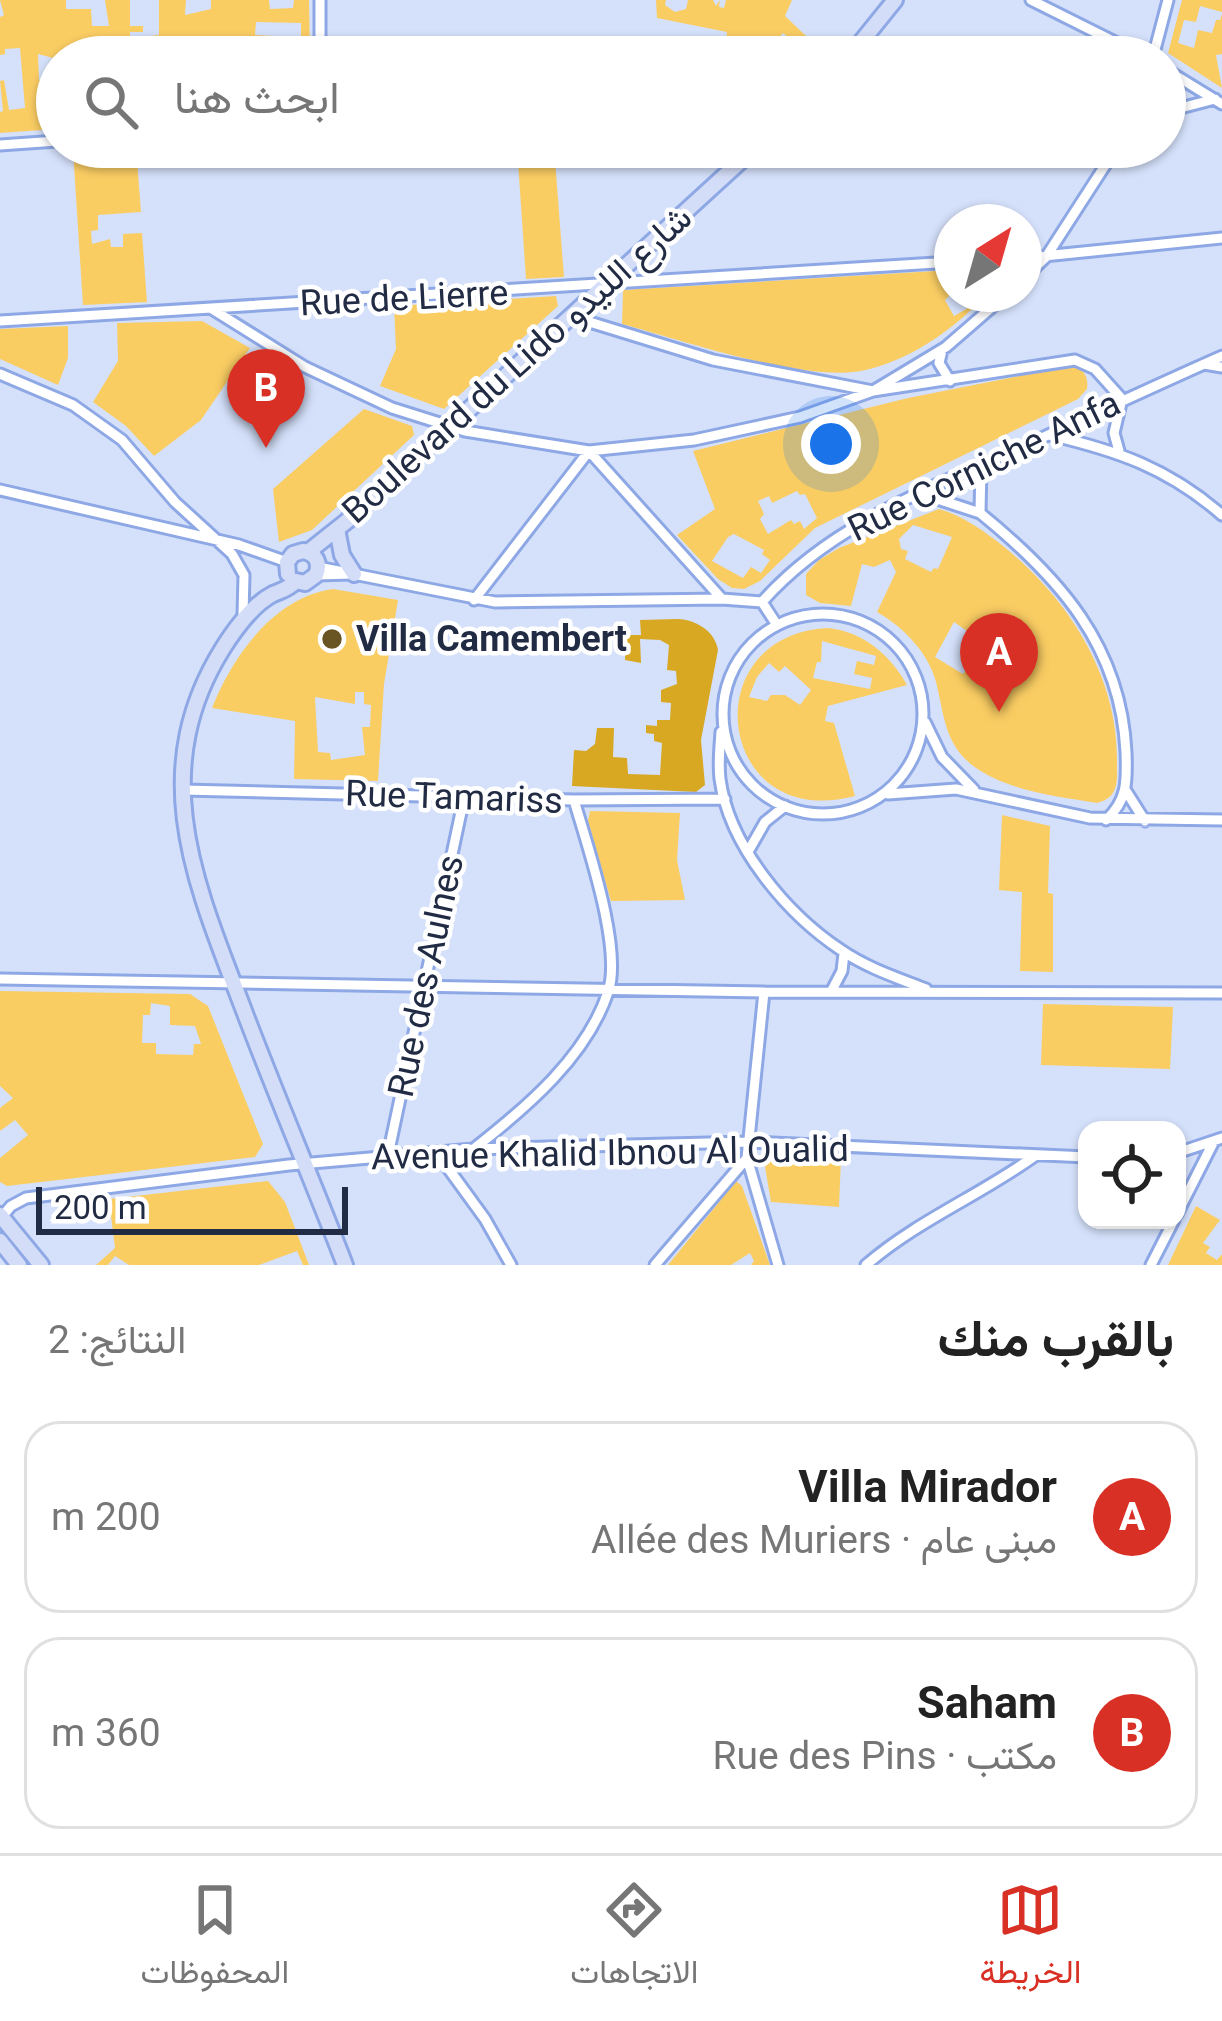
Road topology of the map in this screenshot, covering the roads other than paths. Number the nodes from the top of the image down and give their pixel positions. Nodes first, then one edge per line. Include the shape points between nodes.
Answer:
1 (320, 0) edge
2 (896, 0) edge
3 (1031, 0) edge
4 (1168, 0) edge
5 (320, 36) edge
6 (866, 36) edge
7 (1106, 36) edge
8 (1156, 36) edge
9 (1186, 81) edge
10 (1219, 101) edge
11 (1186, 108) edge
12 (36, 142) edge
13 (0, 145) edge
14 (733, 168) edge
15 (1103, 168) edge
16 (1222, 238) edge
17 (1042, 257) edge
18 (1046, 257) junction
19 (1042, 261) edge
20 (934, 263) edge
21 (603, 286) junction
22 (212, 309) junction
23 (986, 312) edge
24 (570, 316) junction
25 (0, 321) edge
26 (942, 350) junction
27 (1222, 356) edge
28 (1204, 364) junction
29 (1222, 367) edge
30 (0, 374) edge
31 (950, 381) junction
32 (873, 392) junction
33 (1122, 399) junction
34 (449, 427) junction
35 (1049, 435) junction
36 (589, 451) junction
37 (1119, 451) junction
38 (981, 465) junction
39 (0, 490) edge
40 (922, 494) junction
41 (980, 513) junction
42 (1222, 515) edge
43 (334, 531) junction
44 (218, 541) junction
45 (315, 563) junction
46 (290, 572) junction
47 (353, 574) junction
48 (722, 599) junction
49 (474, 600) junction
50 (762, 602) junction
51 (242, 621) junction
52 (777, 626) junction
53 (723, 718) junction
54 (923, 718) junction
55 (183, 790) junction
56 (974, 790) junction
57 (1126, 791) junction
58 (882, 795) junction
59 (464, 797) junction
60 (574, 800) junction
61 (725, 800) junction
62 (785, 806) junction
63 (1106, 820) junction
64 (1222, 820) edge
65 (1145, 821) junction
66 (749, 850) junction
67 (844, 952) junction
68 (0, 979) edge
69 (232, 983) junction
70 (424, 987) junction
71 (610, 990) junction
72 (932, 991) junction
73 (764, 992) junction
74 (831, 992) junction
75 (1222, 993) edge
76 (1218, 1141) edge
77 (748, 1142) junction
78 (473, 1149) junction
79 (1186, 1150) edge
80 (437, 1153) junction
81 (388, 1155) junction
82 (1036, 1155) junction
83 (1078, 1157) edge
84 (747, 1158) junction
85 (305, 1164) junction
86 (1186, 1198) edge
87 (0, 1217) edge
88 (1169, 1229) edge
89 (0, 1241) edge
90 (507, 1264) edge
91 (19, 1265) edge
92 (41, 1265) edge
93 (345, 1265) edge
94 (656, 1265) edge
95 (778, 1265) edge
96 (866, 1265) edge
97 (1151, 1265) edge

1 - 5 street
2 - 6 main road
3 - 7 street
4 - 8 street
9 - 10 street
10 - 11 street
12 - 13 street
14 - 21 main road, Boulevard du Lido شارع الليدو
15 - 18 street
16 - 18 street
17 - 18 street
18 - 19 street
20 - 21 street, Rue de Lierre
21 - 22 street, Rue de Lierre
21 - 24 main road, Boulevard du Lido شارع الليدو
22 - 25 street, Rue de Lierre
22 - 34 street via 350,391
23 - 26 street
24 - 32 street via 713,360
24 - 34 main road, Boulevard du Lido شارع الليدو
26 - 31 street via 939,363
26 - 32 street
27 - 28 street, Rue Corniche Anfa
28 - 29 street
28 - 33 street, Rue Corniche Anfa
30 - 44 street via 104,424
31 - 32 street
31 - 33 street via 1075,360
32 - 36 street via 738,432
33 - 35 street, Rue Corniche Anfa
33 - 37 street via 1114,433
34 - 36 street
34 - 43 main road, Boulevard du Lido شارع الليدو
35 - 37 street
35 - 38 street, Rue Corniche Anfa
36 - 48 street
36 - 49 street
37 - 42 street
38 - 40 street, Rue Corniche Anfa
38 - 41 street
39 - 44 street
40 - 41 street
40 - 50 street, Rue Corniche Anfa via 828,542
41 - 57 street via 1063,588 1099,642 1120,699
43 - 45 main road, Boulevard du Lido شارع الليدو
43 - 47 main road
44 - 46 street
44 - 51 street via 244,575
45 - 46 main road via 309,581
45 - 46 main road via 293,554
45 - 47 street
46 - 51 main road via 284,592
47 - 49 street
48 - 49 street
48 - 50 street
50 - 52 street
51 - 55 main road via 197,701
52 - 53 street via 737,663
52 - 54 street via 823,614 878,631 909,662
53 - 61 street
53 - 62 street via 741,770
54 - 56 street via 942,757
54 - 58 street via 914,758
55 - 59 street, Rue Tamariss
55 - 69 main road via 191,865
56 - 58 street
56 - 63 street
57 - 63 street
57 - 65 street
58 - 62 street via 839,813
59 - 60 street, Rue Tamariss
59 - 70 street, Rue des Aulnes
60 - 61 street, Rue Tamariss
60 - 71 street via 604,916
61 - 66 street
62 - 66 street
63 - 65 street
64 - 65 street
66 - 67 street via 796,913
67 - 72 street
67 - 74 street
68 - 69 street
69 - 70 street
69 - 85 main road
70 - 71 street
70 - 81 street, Rue des Aulnes
71 - 73 street
71 - 78 street via 560,1071
72 - 74 street
72 - 75 street
73 - 74 street
73 - 77 street
76 - 79 street
76 - 86 street
77 - 78 street, Avenue Khalid Ibnou Al Oualid
77 - 82 street, Avenue Khalid Ibnou Al Oualid
77 - 84 street
78 - 80 street, Avenue Khalid Ibnou Al Oualid
80 - 81 street, Avenue Khalid Ibnou Al Oualid
80 - 90 street
81 - 85 street, Avenue Khalid Ibnou Al Oualid
82 - 83 street, Avenue Khalid Ibnou Al Oualid
82 - 96 street
84 - 94 street
84 - 95 street
85 - 87 street, Avenue Khalid Ibnou Al Oualid via 26,1198
85 - 93 main road
87 - 92 main road
88 - 97 street
89 - 91 main road

